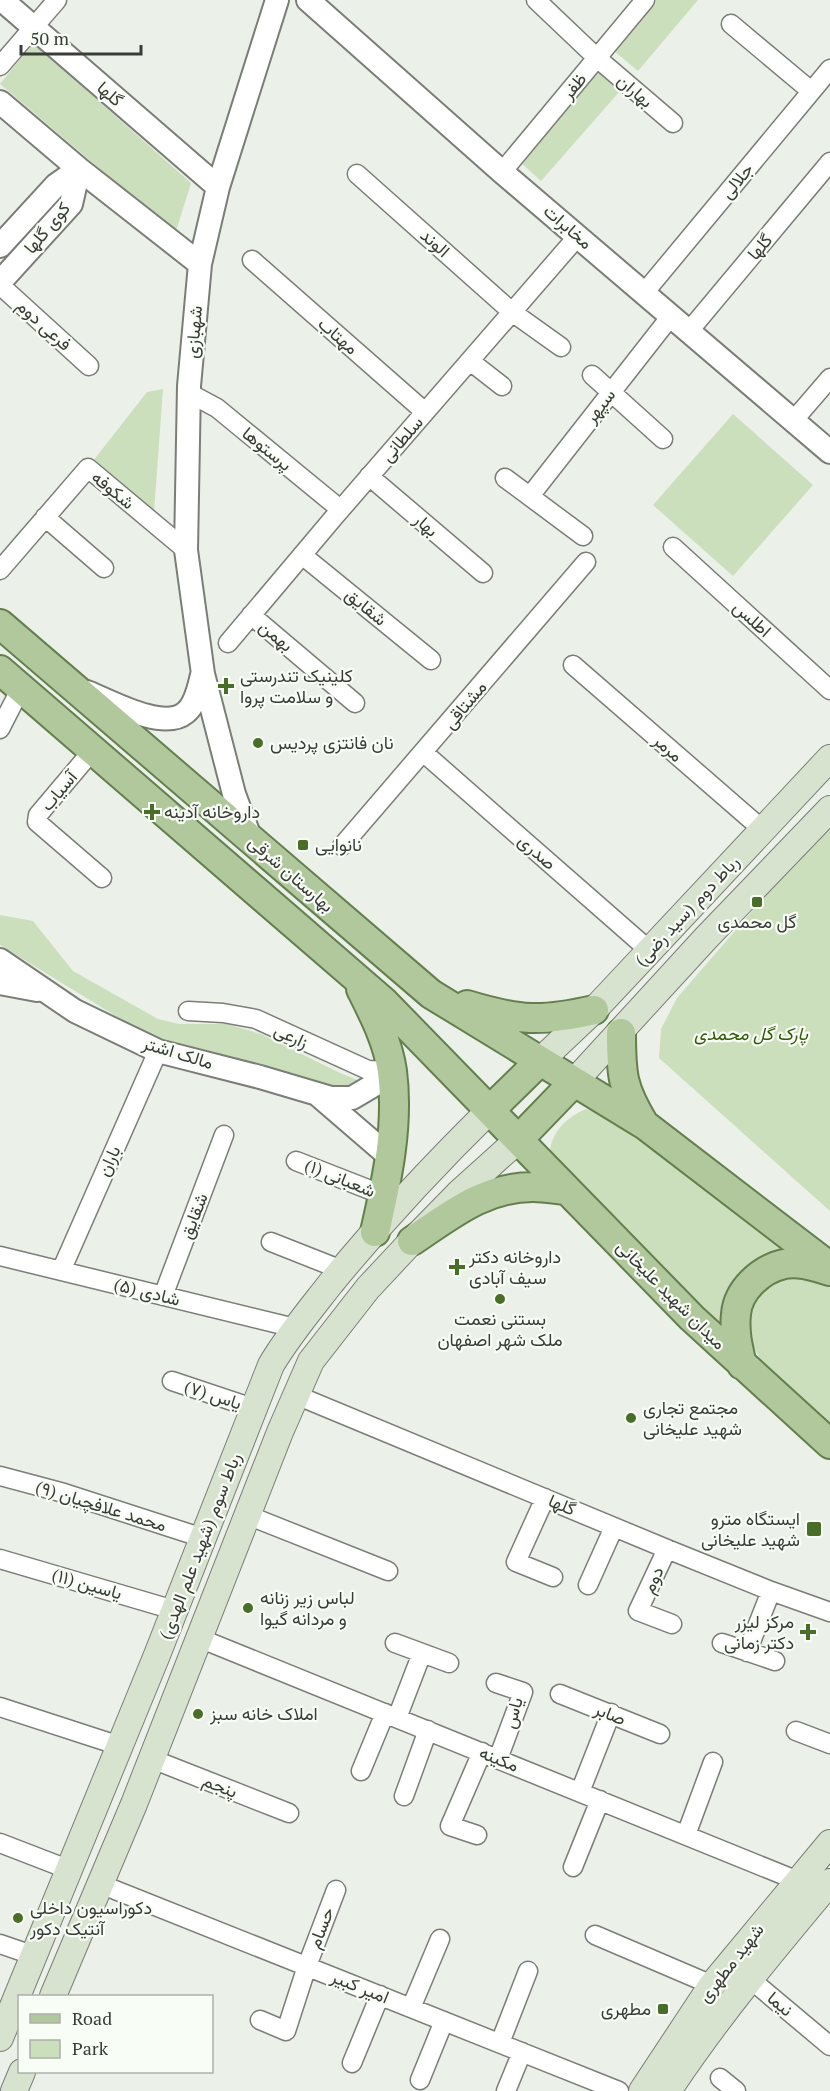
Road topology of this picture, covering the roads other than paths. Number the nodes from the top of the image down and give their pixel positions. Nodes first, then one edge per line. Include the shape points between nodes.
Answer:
1 (2, 0) edge
2 (57, 0) edge
3 (277, 0) edge
4 (308, 0) edge
5 (536, 0) edge
6 (645, 0) edge
7 (731, 24) dead end
8 (33, 27) junction
9 (597, 58) junction
10 (0, 66) edge
11 (830, 69) edge
12 (811, 91) junction
13 (0, 102) edge
14 (673, 123) dead end
15 (830, 162) edge
16 (79, 169) junction
17 (502, 172) junction
18 (357, 174) dead end
19 (218, 187) junction
20 (578, 236) junction
21 (0, 246) edge
22 (252, 260) dead end
23 (200, 264) junction
24 (0, 284) edge
25 (644, 293) junction
26 (512, 312) junction
27 (671, 315) junction
28 (689, 331) junction
29 (561, 347) dead end
30 (470, 361) junction
31 (89, 366) dead end
32 (592, 375) dead end
33 (830, 378) edge
34 (502, 386) dead end
35 (189, 393) junction
36 (611, 393) junction
37 (425, 412) junction
38 (793, 421) junction
39 (663, 439) dead end
40 (830, 452) edge
41 (369, 476) junction
42 (505, 478) dead end
43 (530, 496) junction
44 (340, 509) junction
45 (45, 517) junction
46 (583, 536) dead end
47 (673, 547) dead end
48 (186, 550) junction
49 (302, 555) junction
50 (586, 562) dead end
51 (105, 568) dead end
52 (0, 570) edge
53 (483, 573) dead end
54 (251, 615) junction
55 (0, 624) edge
56 (228, 643) dead end
57 (431, 660) dead end
58 (573, 666) dead end
59 (0, 670) edge
60 (203, 674) junction
61 (70, 684) junction
62 (21, 688) junction
63 (830, 690) edge
64 (355, 703) dead end
65 (0, 729) edge
66 (93, 750) junction
67 (424, 753) junction
68 (830, 758) edge
69 (830, 809) edge
70 (763, 830) junction
71 (251, 840) junction
72 (342, 846) dead end
73 (102, 878) dead end
74 (682, 917) junction
75 (706, 938) junction
76 (650, 951) junction
77 (0, 960) edge
78 (355, 977) junction
79 (0, 983) edge
80 (45, 992) junction
81 (430, 994) junction
82 (594, 1010) junction
83 (188, 1011) dead end
84 (404, 1022) junction
85 (621, 1033) junction
86 (158, 1051) junction
87 (540, 1061) junction
88 (392, 1071) junction
89 (574, 1082) junction
90 (318, 1095) junction
91 (490, 1110) junction
92 (645, 1125) junction
93 (224, 1135) dead end
94 (519, 1139) junction
95 (390, 1157) junction
96 (296, 1161) dead end
97 (434, 1165) junction
98 (565, 1190) junction
99 (458, 1194) junction
100 (383, 1195) junction
101 (375, 1232) junction
102 (412, 1241) junction
103 (271, 1242) dead end
104 (0, 1256) edge
105 (830, 1269) edge
106 (342, 1270) junction
107 (60, 1271) junction
108 (164, 1296) junction
109 (295, 1328) junction
110 (742, 1365) junction
111 (172, 1382) dead end
112 (296, 1395) junction
113 (254, 1408) junction
114 (830, 1444) edge
115 (0, 1476) edge
116 (544, 1498) junction
117 (248, 1515) junction
118 (614, 1527) junction
119 (203, 1538) junction
120 (667, 1549) junction
121 (0, 1559) edge
122 (388, 1571) dead end
123 (553, 1577) dead end
124 (588, 1585) dead end
125 (771, 1591) junction
126 (174, 1610) junction
127 (830, 1612) edge
128 (672, 1624) dead end
129 (199, 1638) junction
130 (394, 1643) dead end
131 (722, 1643) dead end
132 (747, 1652) junction
133 (422, 1653) junction
134 (775, 1661) dead end
135 (449, 1662) dead end
136 (495, 1683) dead end
137 (560, 1694) dead end
138 (0, 1707) edge
139 (611, 1713) junction
140 (391, 1715) junction
141 (428, 1730) junction
142 (796, 1731) dead end
143 (660, 1734) dead end
144 (830, 1744) edge
145 (120, 1746) junction
146 (490, 1755) junction
147 (152, 1758) junction
148 (713, 1762) dead end
149 (361, 1771) dead end
150 (580, 1792) junction
151 (404, 1796) dead end
152 (600, 1800) junction
153 (289, 1813) dead end
154 (686, 1834) junction
155 (477, 1835) dead end
156 (0, 1843) edge
157 (830, 1843) edge
158 (573, 1868) dead end
159 (70, 1870) junction
160 (798, 1881) junction
161 (830, 1882) edge
162 (100, 1884) junction
163 (336, 1890) dead end
164 (595, 1935) dead end
165 (440, 1939) dead end
166 (0, 1944) edge
167 (35, 1956) junction
168 (731, 1962) junction
169 (307, 1966) junction
170 (528, 1971) dead end
171 (750, 1978) junction
172 (712, 1985) junction
173 (18, 1995) edge
174 (53, 1995) edge
175 (380, 1995) junction
176 (18, 1996) edge
177 (411, 2008) junction
178 (260, 2020) dead end
179 (444, 2021) junction
180 (0, 2038) edge
181 (500, 2043) junction
182 (830, 2046) edge
183 (522, 2052) junction
184 (352, 2063) dead end
185 (22, 2073) edge
186 (720, 2078) dead end
187 (420, 2080) dead end
188 (14, 2091) edge
189 (506, 2091) edge
190 (619, 2091) edge
191 (642, 2091) edge
192 (668, 2091) edge
193 (736, 2091) edge

1 - 8 street, گلها
2 - 8 street
3 - 19 street, شهبازی
4 - 17 street, مخابرات
5 - 9 street
6 - 9 street, ظفر
7 - 12 street
8 - 10 street
8 - 19 street, گلها
9 - 14 street, بهاران
9 - 17 street, ظفر
11 - 12 street, جلالی
12 - 25 street, جلالی
13 - 16 street
15 - 28 street, گلها
16 - 21 street, کوی گلها via 56,185
16 - 23 street
16 - 24 street, کوی گلها via 71,204
17 - 20 street, مخابرات
18 - 26 street, الوند
19 - 23 street, شهبازی
20 - 25 street, مخابرات
20 - 26 street, سلطانی
22 - 37 street, مهتاب
23 - 35 street, شهبازی
24 - 31 street, فرعی دوم
25 - 27 street, مخابرات
26 - 29 street, الوند
26 - 30 street, سلطانی
27 - 28 street, مخابرات
27 - 36 street, سپهر
28 - 38 street, مخابرات
30 - 34 street
30 - 37 street, سلطانی
32 - 36 street
33 - 38 street
35 - 44 street, پرستوها via 217,408
35 - 48 street, شهبازی
36 - 39 street
36 - 43 street, سپهر
37 - 41 street, سلطانی
38 - 40 street, مخابرات
41 - 44 street, سلطانی
41 - 53 street, بهار
42 - 43 street
43 - 46 street
44 - 49 street, سلطانی
45 - 48 street, شکوفه via 88,468
45 - 51 street
45 - 52 street, شکوفه
47 - 63 street, اطلس
48 - 60 street, شهبازی
49 - 54 street, سلطانی
49 - 57 street, شقایق
50 - 67 street, مشتاقی
54 - 56 street, سلطانی
54 - 64 street, بهمن
55 - 61 main road, بهارستان شرقی
58 - 70 street, مرمر
59 - 62 main road, بهارستان شرقی
60 - 61 street, شهبازی via 193,704 184,714 170,718 148,717
60 - 71 street, شهبازی via 234,794
61 - 71 main road, بهارستان شرقی
62 - 65 street
62 - 66 main road, بهارستان شرقی
66 - 73 street, آسیاب via 38,815 37,822
66 - 78 main road, بهارستان شرقی
67 - 72 street, مشتاقی
67 - 76 street, صدری
68 - 70 main road, رباط دوم (سید رضی)
69 - 75 main road, رباط دوم (سید رضی)
70 - 74 main road, رباط دوم (سید رضی)
71 - 81 main road, بهارستان شرقی
74 - 75 main road via 687,929
74 - 76 main road, رباط دوم (سید رضی)
75 - 85 main road, رباط دوم (سید رضی)
76 - 82 main road, رباط دوم (سید رضی)
77 - 80 street, مالک اشتر
78 - 84 main road, بهارستان شرقی
78 - 88 main road via 380,1028
79 - 80 street, مالک اشتر
80 - 86 street, مالک اشتر
81 - 82 main road via 520,1019 543,1020
81 - 84 main road via 437,1007 433,1025 419,1029
81 - 87 main road, بهارستان شرقی
82 - 87 main road, رباط دوم (سید رضی)
83 - 88 street, زارعی via 256,1019 368,1070
84 - 91 main road, بهارستان شرقی
85 - 89 main road, رباط دوم (سید رضی)
85 - 92 main road via 622,1075 630,1101
86 - 90 street, مالک اشتر
86 - 107 street, باران
87 - 89 main road
87 - 91 main road
88 - 90 street via 352,1098
88 - 95 main road via 394,1124
89 - 92 main road
89 - 94 main road
90 - 95 street
91 - 94 main road, میدان شهید علیخانی
91 - 97 main road, رباط سوم (شهید علم الهدی)
92 - 105 main road
93 - 108 street, شقایق
94 - 98 main road, میدان شهید علیخانی
94 - 99 main road, رباط سوم (شهید علم الهدی)
95 - 100 main road
96 - 100 street, شعبانی (۱)
97 - 99 main road via 454,1158 463,1163 467,1176
97 - 101 main road, رباط سوم (شهید علم الهدی)
98 - 102 main road via 502,1190 474,1200
98 - 110 main road, میدان شهید علیخانی
99 - 102 main road, رباط سوم (شهید علم الهدی)
100 - 101 main road
101 - 106 main road, رباط سوم (شهید علم الهدی)
102 - 112 main road, رباط سوم (شهید علم الهدی) via 368,1288 311,1361
103 - 106 street
104 - 107 street, شادی (۵)
105 - 110 main road via 784,1264 760,1275 746,1287 736,1312 735,1340
106 - 109 main road, رباط سوم (شهید علم الهدی)
107 - 108 street, شادی (۵)
108 - 109 street, شادی (۵)
109 - 113 main road, رباط سوم (شهید علم الهدی) via 271,1365
110 - 114 main road, میدان شهید علیخانی
111 - 113 street, یاس (۷)
112 - 116 street, گلها
112 - 117 main road, رباط سوم (شهید علم الهدی)
113 - 119 main road, رباط سوم (شهید علم الهدی)
115 - 119 street, محمد علافچیان (۹)
116 - 118 street, گلها
116 - 123 street via 516,1562
117 - 122 street
117 - 129 main road, رباط سوم (شهید علم الهدی)
118 - 120 street, گلها
118 - 124 street
119 - 126 main road, رباط سوم (شهید علم الهدی)
120 - 125 street, گلها
120 - 128 street, دوم via 638,1611
121 - 126 street, یاسین (۱۱)
125 - 127 street, گلها
125 - 132 street
126 - 145 main road, رباط سوم (شهید علم الهدی)
129 - 140 street, مکینه
129 - 147 main road, رباط سوم (شهید علم الهدی)
130 - 133 street
131 - 132 street
132 - 134 street
133 - 135 street
133 - 140 street
136 - 146 street, یاس via 523,1692
137 - 139 street, صابر
138 - 145 street
139 - 143 street, صابر
139 - 150 street
140 - 141 street, مکینه
140 - 149 street
141 - 146 street, مکینه
141 - 151 street
142 - 144 street
145 - 159 main road, رباط سوم (شهید علم الهدی)
146 - 150 street, مکینه
146 - 155 street via 450,1826
147 - 153 street, پنجم
147 - 162 main road, رباط سوم (شهید علم الهدی)
148 - 154 street
150 - 152 street, مکینه
152 - 154 street, مکینه
152 - 158 street
154 - 160 street, مکینه
156 - 159 street
157 - 160 main road, شهید مطهری
159 - 167 main road, رباط سوم (شهید علم الهدی)
160 - 168 main road, شهید مطهری
161 - 171 main road, شهید مطهری
162 - 169 street, امیر کبیر
162 - 174 main road, رباط سوم (شهید علم الهدی)
163 - 169 street, حسام
164 - 172 street
165 - 177 street
166 - 167 street
167 - 173 main road, رباط سوم (شهید علم الهدی)
168 - 171 street, نیما
168 - 172 main road, شهید مطهری
169 - 175 street, امیر کبیر
169 - 178 street, حسام via 286,2031
170 - 181 street
171 - 182 street, نیما
171 - 192 main road, شهید مطهری
172 - 191 main road, شهید مطهری
175 - 177 street, امیر کبیر
175 - 184 street
176 - 180 main road, رباط سوم (شهید علم الهدی)
177 - 179 street, امیر کبیر
179 - 181 street, امیر کبیر
179 - 187 street
181 - 183 street, امیر کبیر
183 - 189 street
183 - 190 street, امیر کبیر
185 - 188 main road
186 - 193 street

